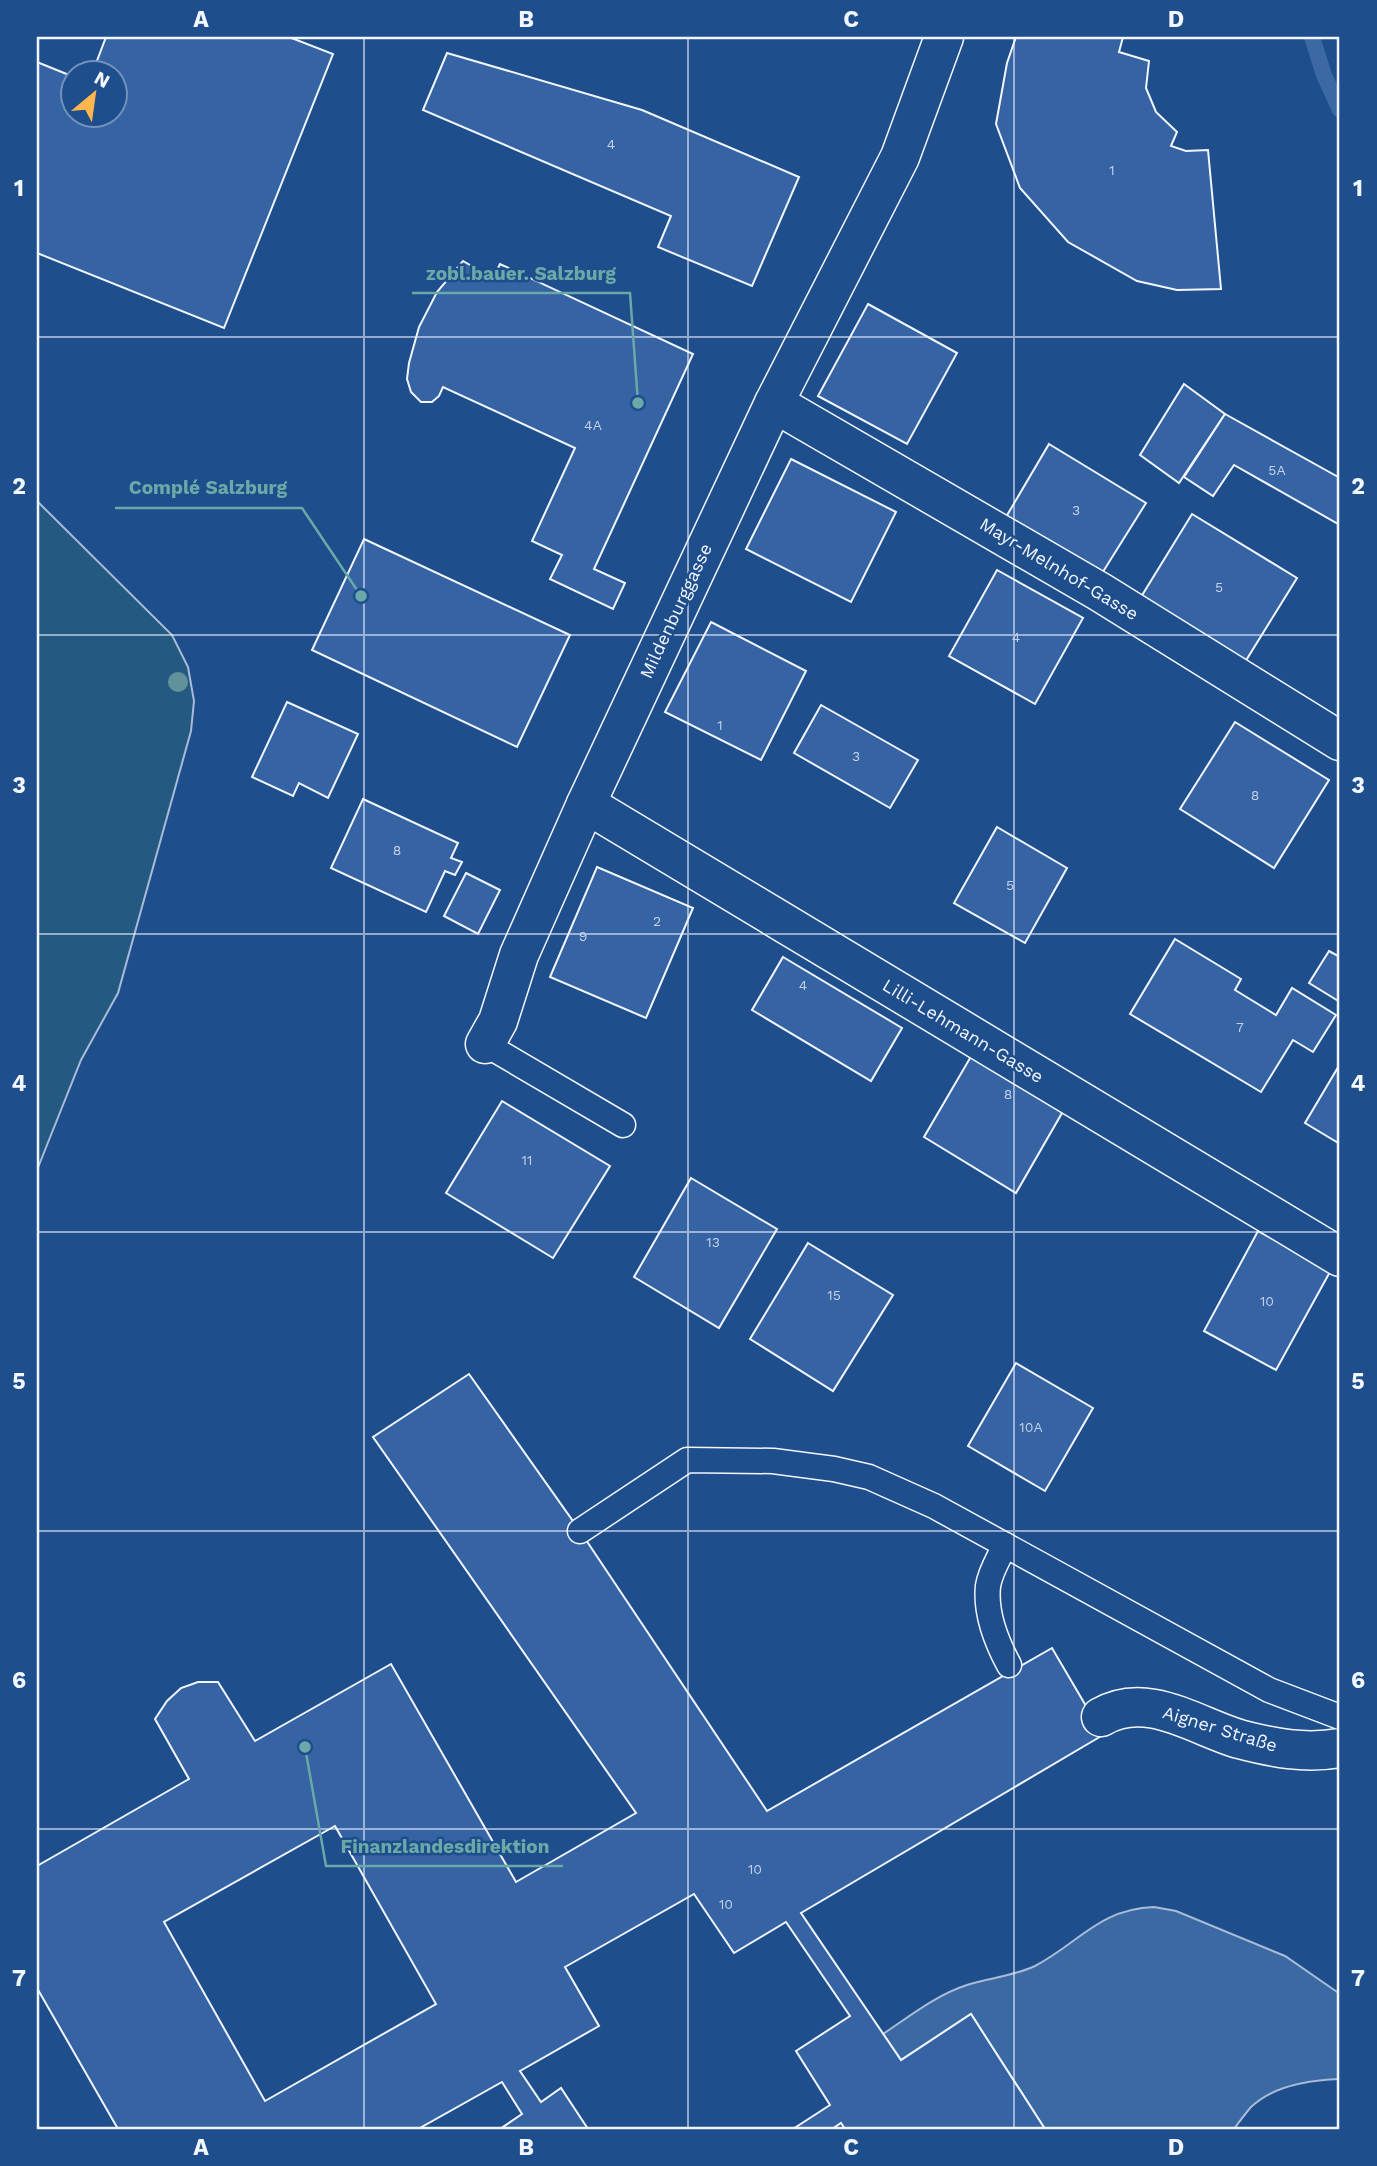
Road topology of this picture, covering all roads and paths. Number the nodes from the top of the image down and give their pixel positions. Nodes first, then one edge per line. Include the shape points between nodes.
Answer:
1 (944, 37) edge
2 (774, 402) junction
3 (1340, 741) edge
4 (586, 804) junction
5 (485, 1044) joint
6 (623, 1125) dead end
7 (1340, 1256) edge
8 (580, 1531) dead end
9 (1005, 1545) junction
10 (1009, 1665) dead end
11 (1101, 1717) dead end
12 (1340, 1717) edge
13 (1340, 1748) edge

1 - 2 street, Mildenburggasse via 900,157
2 - 3 street, Mayr-Melnhof-Gasse via 1100,592
2 - 4 street, Mildenburggasse
4 - 5 street, Mildenburggasse
4 - 7 street, Lilli-Lehmann-Gasse
5 - 6 lane, Mildenburggasse
8 - 9 lane via 687,1460 773,1461 870,1477
9 - 10 lane via 988,1585 989,1614
9 - 12 lane via 1269,1690
11 - 13 street, Aigner Straße via 1134,1707 1163,1710 1271,1747 1298,1751

